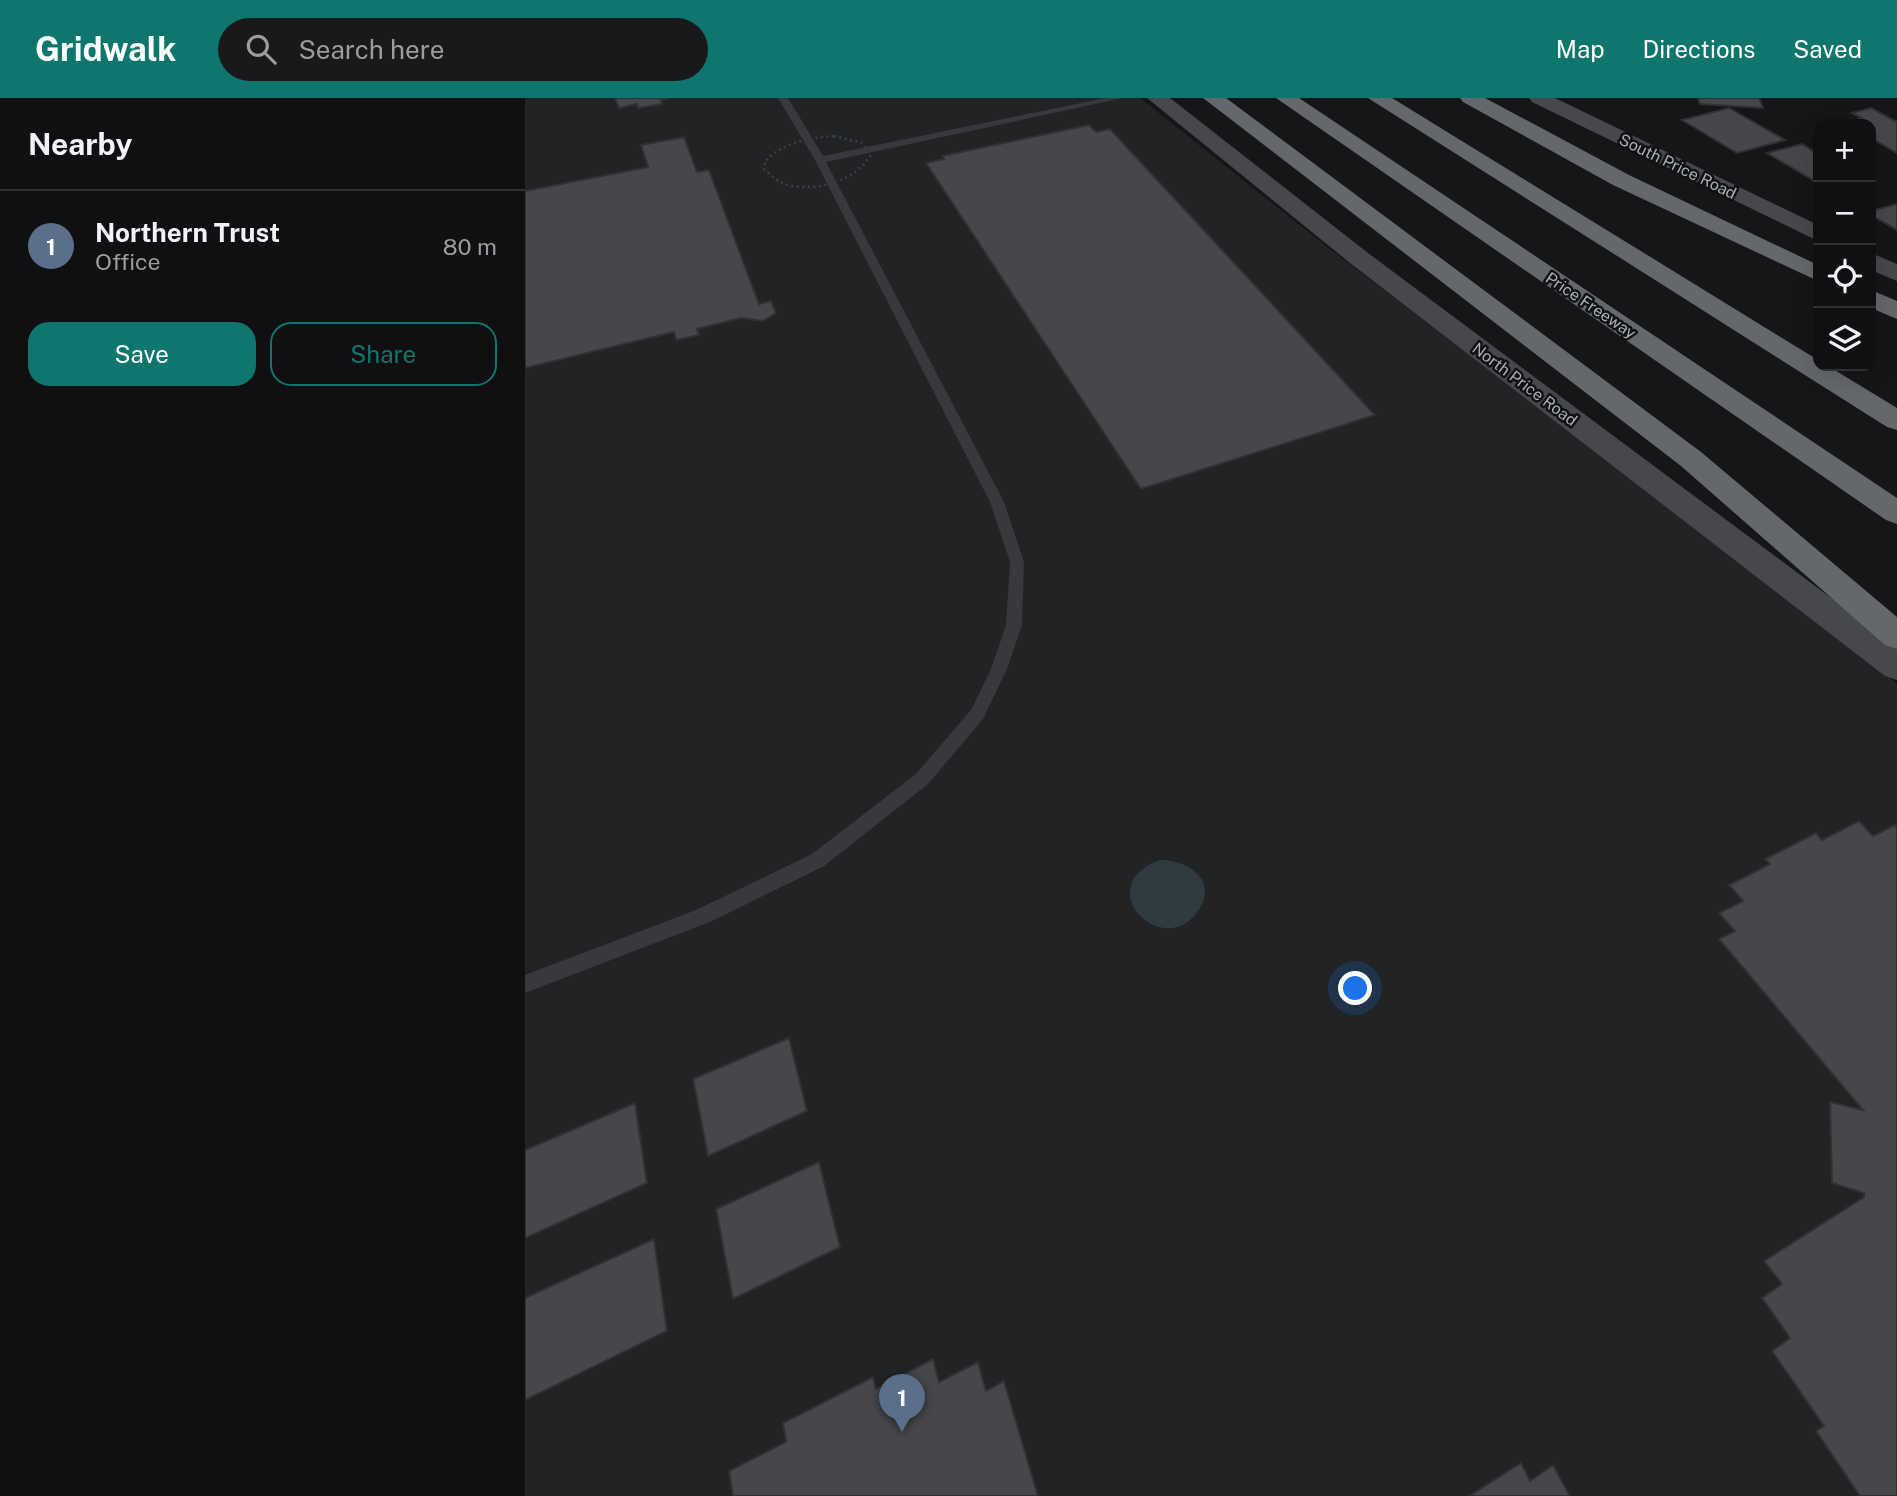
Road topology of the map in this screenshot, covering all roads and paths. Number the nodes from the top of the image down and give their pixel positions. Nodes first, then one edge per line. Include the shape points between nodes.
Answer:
1 (783, 98) edge
2 (1118, 98) edge
3 (1157, 98) edge
4 (1213, 98) edge
5 (1286, 98) edge
6 (1378, 98) edge
7 (1470, 98) edge
8 (1539, 98) edge
9 (820, 160) junction
10 (1813, 232) edge
11 (1876, 264) edge
12 (1813, 272) edge
13 (1897, 274) edge
14 (1876, 300) edge
15 (1897, 311) edge
16 (1897, 421) edge
17 (1897, 513) edge
18 (1897, 636) edge
19 (1897, 666) edge
20 (525, 984) edge

1 - 9 lane
2 - 9 lane
3 - 19 main road, North Price Road via 1370,266
4 - 18 highway via 1691,459
5 - 17 highway, Price Freeway
6 - 16 highway
7 - 12 highway via 1632,185
8 - 10 main road, South Price Road
9 - 20 lane via 996,502 1017,562 1014,625 999,669 977,714 922,779 818,860 703,916
11 - 13 main road
14 - 15 highway

